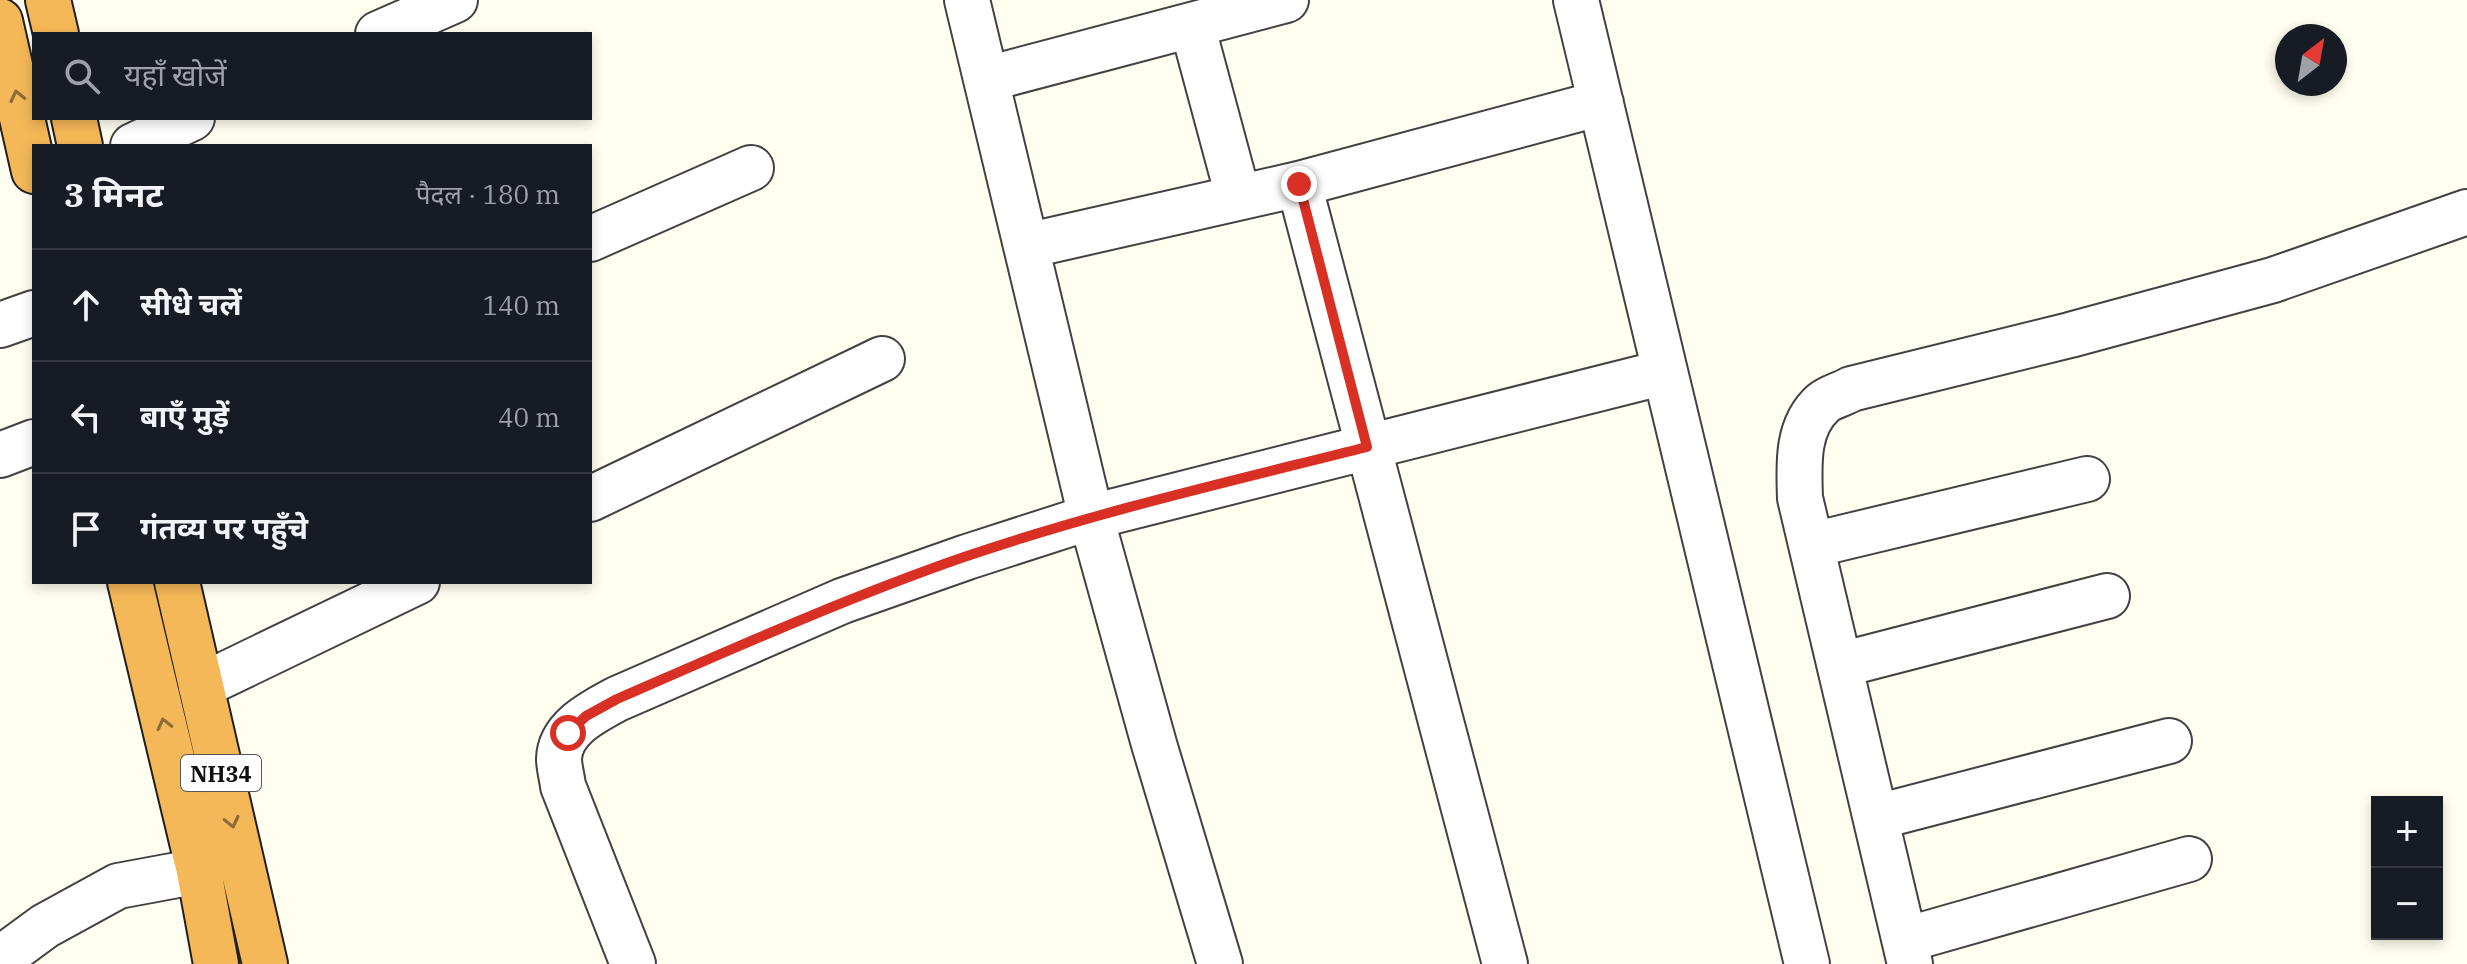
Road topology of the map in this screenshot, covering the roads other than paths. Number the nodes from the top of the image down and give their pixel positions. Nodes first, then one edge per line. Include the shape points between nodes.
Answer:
1 (48, 0) edge
2 (455, 0) edge
3 (967, 0) edge
4 (1576, 0) edge
5 (1271, 2) edge
6 (0, 21) edge
7 (1192, 25) junction
8 (56, 32) edge
9 (383, 32) edge
10 (987, 79) junction
11 (1601, 103) junction
12 (74, 120) edge
13 (188, 120) edge
14 (80, 144) edge
15 (137, 144) edge
16 (32, 162) edge
17 (751, 168) dead end
18 (1299, 184) junction
19 (1238, 196) junction
20 (2467, 212) edge
21 (592, 238) edge
22 (1026, 246) junction
23 (32, 314) edge
24 (0, 325) edge
25 (882, 359) dead end
26 (1665, 372) junction
27 (32, 443) edge
28 (1367, 447) junction
29 (0, 455) edge
30 (2087, 479) dead end
31 (592, 498) edge
32 (1091, 517) junction
33 (1812, 545) junction
34 (130, 584) edge
35 (177, 584) edge
36 (413, 584) edge
37 (2107, 596) dead end
38 (1840, 665) junction
39 (201, 686) junction
40 (2169, 741) dead end
41 (1877, 817) junction
42 (2189, 859) dead end
43 (199, 871) junction
44 (1908, 952) edge
45 (0, 959) edge
46 (216, 964) edge
47 (265, 964) edge
48 (633, 964) edge
49 (1220, 964) edge
50 (1505, 964) edge
51 (1807, 964) edge

1 - 8 highway
2 - 9 street
3 - 10 street
4 - 11 street
5 - 7 street
16 -> 6 highway
7 - 10 street
7 - 19 street
10 - 22 street
11 - 18 street
11 - 26 street
12 - 14 highway
13 - 15 street
17 - 21 street
18 - 19 street
18 - 28 street
19 - 22 street
20 - 33 street via 2273,280 1851,389 1823,403 1806,428 1799,456 1800,498
22 - 32 street
23 - 24 street
25 - 31 street
26 - 28 street
26 - 51 street
27 - 29 street
28 - 32 street
28 - 50 street
30 - 33 street
32 - 48 street via 842,601 617,699 568,733 559,757 563,786
32 - 49 street
33 - 38 street
43 -> 34 highway, NH34
35 - 39 highway, NH34
36 - 39 street
37 - 38 street
38 - 41 street
39 -> 47 highway, NH34
40 - 41 street
41 - 44 street
42 - 44 street
43 - 45 street via 118,886 45,926
43 - 46 highway, NH34

